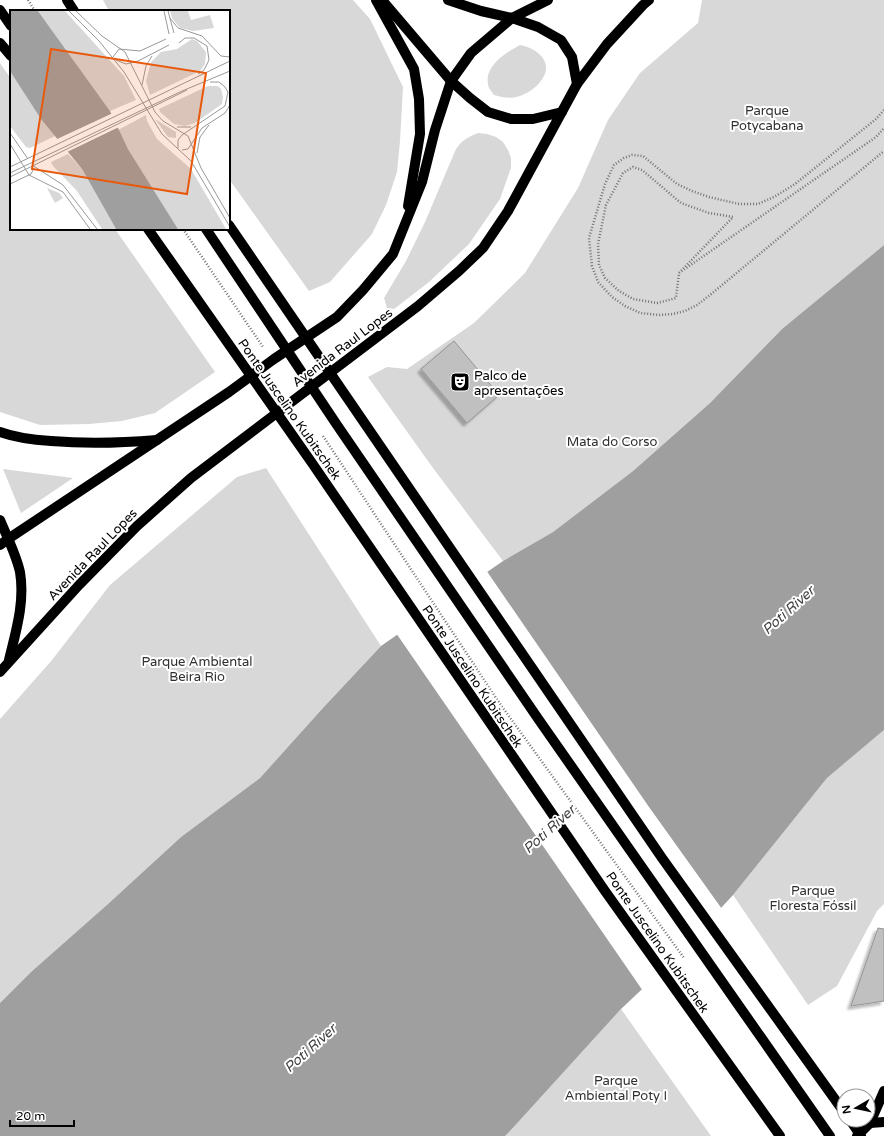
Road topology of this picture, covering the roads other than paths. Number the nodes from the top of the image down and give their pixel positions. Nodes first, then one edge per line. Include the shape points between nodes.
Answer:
1 (67, 0) edge
2 (76, 0) edge
3 (376, 0) edge
4 (382, 0) edge
5 (448, 0) edge
6 (548, 0) edge
7 (649, 0) edge
8 (0, 10) edge
9 (73, 10) edge
10 (80, 10) edge
11 (512, 18) junction
12 (10, 25) edge
13 (0, 43) edge
14 (10, 55) edge
15 (451, 80) junction
16 (577, 84) junction
17 (562, 112) junction
18 (405, 225) junction
19 (230, 226) edge
20 (149, 230) edge
21 (207, 230) edge
22 (0, 432) edge
23 (159, 440) junction
24 (0, 520) edge
25 (8, 539) junction
26 (0, 545) edge
27 (8, 662) junction
28 (0, 672) edge
29 (884, 1091) edge
30 (836, 1101) edge
31 (876, 1109) edge
32 (865, 1128) edge
33 (780, 1136) edge
34 (830, 1136) edge
35 (857, 1136) edge

1 - 9 main road
2 - 10 main road
3 - 18 main road via 414,68 419,98 420,134
4 - 15 main road
5 - 11 main road
6 - 11 main road, Avenida Raul Lopes
7 - 16 main road, Avenida Raul Lopes via 607,44
8 - 12 main road
11 - 15 main road, Avenida Raul Lopes via 471,53
11 - 16 main road via 538,27 561,40 572,57
13 - 14 main road
15 - 17 main road via 488,112 511,119 533,119
15 - 18 main road, Avenida Raul Lopes via 422,182
16 - 17 main road, Avenida Raul Lopes
17 - 27 main road, Avenida Raul Lopes via 508,211 483,248 418,306 191,478 137,526
18 - 23 main road, Avenida Raul Lopes via 393,254 337,317
19 - 30 main road via 662,858
20 - 33 main road, Ponte Juscelino Kubitschek via 312,463 605,891
21 - 34 main road via 539,720
22 - 23 main road via 12,437 70,442
23 - 25 main road, Avenida Raul Lopes
24 - 25 main road
25 - 26 main road, Avenida Raul Lopes
25 - 27 main road via 20,572 21,601
27 - 28 main road, Avenida Raul Lopes
29 - 31 main road
32 - 35 main road

